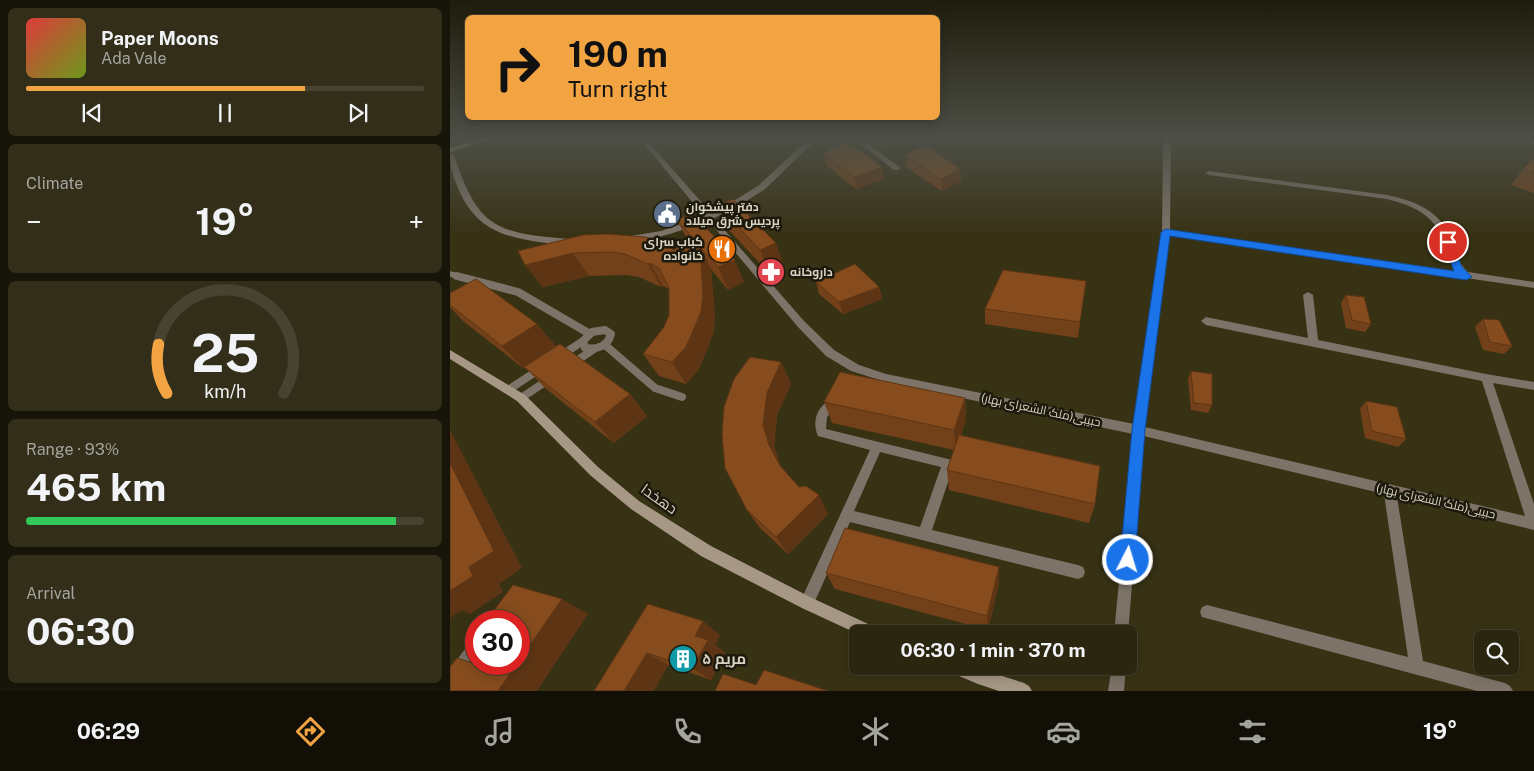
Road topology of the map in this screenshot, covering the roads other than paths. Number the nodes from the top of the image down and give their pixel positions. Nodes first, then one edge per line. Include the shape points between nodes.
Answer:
1 (456, 170) edge
2 (671, 170) edge
3 (780, 170) edge
4 (1167, 170) edge
5 (1208, 173) dead end
6 (711, 216) junction
7 (1166, 232) junction
8 (616, 240) edge
9 (577, 242) edge
10 (450, 274) edge
11 (1466, 277) junction
12 (1534, 285) edge
13 (1308, 295) dead end
14 (1206, 321) dead end
15 (590, 334) junction
16 (583, 341) junction
17 (1313, 343) junction
18 (605, 345) junction
19 (594, 349) junction
20 (450, 354) edge
21 (558, 358) edge
22 (550, 363) edge
23 (562, 371) edge
24 (554, 376) edge
25 (1486, 378) junction
26 (1534, 386) edge
27 (508, 390) junction
28 (682, 397) dead end
29 (521, 398) junction
30 (834, 402) edge
31 (1139, 430) junction
32 (877, 446) junction
33 (1390, 491) junction
34 (846, 515) junction
35 (1534, 524) edge
36 (924, 534) junction
37 (1078, 572) dead end
38 (807, 603) junction
39 (1207, 612) dead end
40 (855, 625) edge
41 (1122, 625) edge
42 (465, 661) edge
43 (1417, 667) junction
44 (973, 675) edge
45 (1117, 675) edge
46 (450, 681) edge
47 (1024, 691) edge
48 (1116, 691) edge
49 (1505, 691) edge

1 - 9 street via 469,202 482,219 530,238
2 - 6 street, حبیبی(ملک الشعرای بهار)
3 - 6 street via 762,187
4 - 7 street
5 - 11 street via 1406,202 1432,216 1442,228 1457,269
6 - 8 street via 660,233
6 - 31 street, حبیبی(ملک الشعرای بهار) via 801,324 830,354 855,368 894,380
7 - 11 street
7 - 31 street
10 - 15 lane via 518,292
11 - 12 street
13 - 17 street
14 - 17 street
15 - 16 lane
15 - 18 lane via 609,331 611,337
16 - 19 lane via 585,348
16 - 21 lane
17 - 25 street
18 - 19 lane
18 - 28 lane via 655,388
19 - 23 lane
20 - 27 street, دهخدا
22 - 27 lane
24 - 29 lane
25 - 26 street
25 - 35 street
27 - 29 street, دهخدا
29 - 38 street, دهخدا via 594,471 635,505 706,551
30 - 32 street via 822,413 819,424 822,433
31 - 33 street, حبیبی(ملک الشعرای بهار)
31 - 41 street
32 - 34 street
32 - 36 street via 948,464
33 - 35 street, حبیبی(ملک الشعرای بهار)
33 - 43 street
34 - 36 street
34 - 38 street
36 - 37 street
38 - 40 street, دهخدا
39 - 43 street
42 - 46 street
43 - 49 street
44 - 47 street
45 - 48 street

